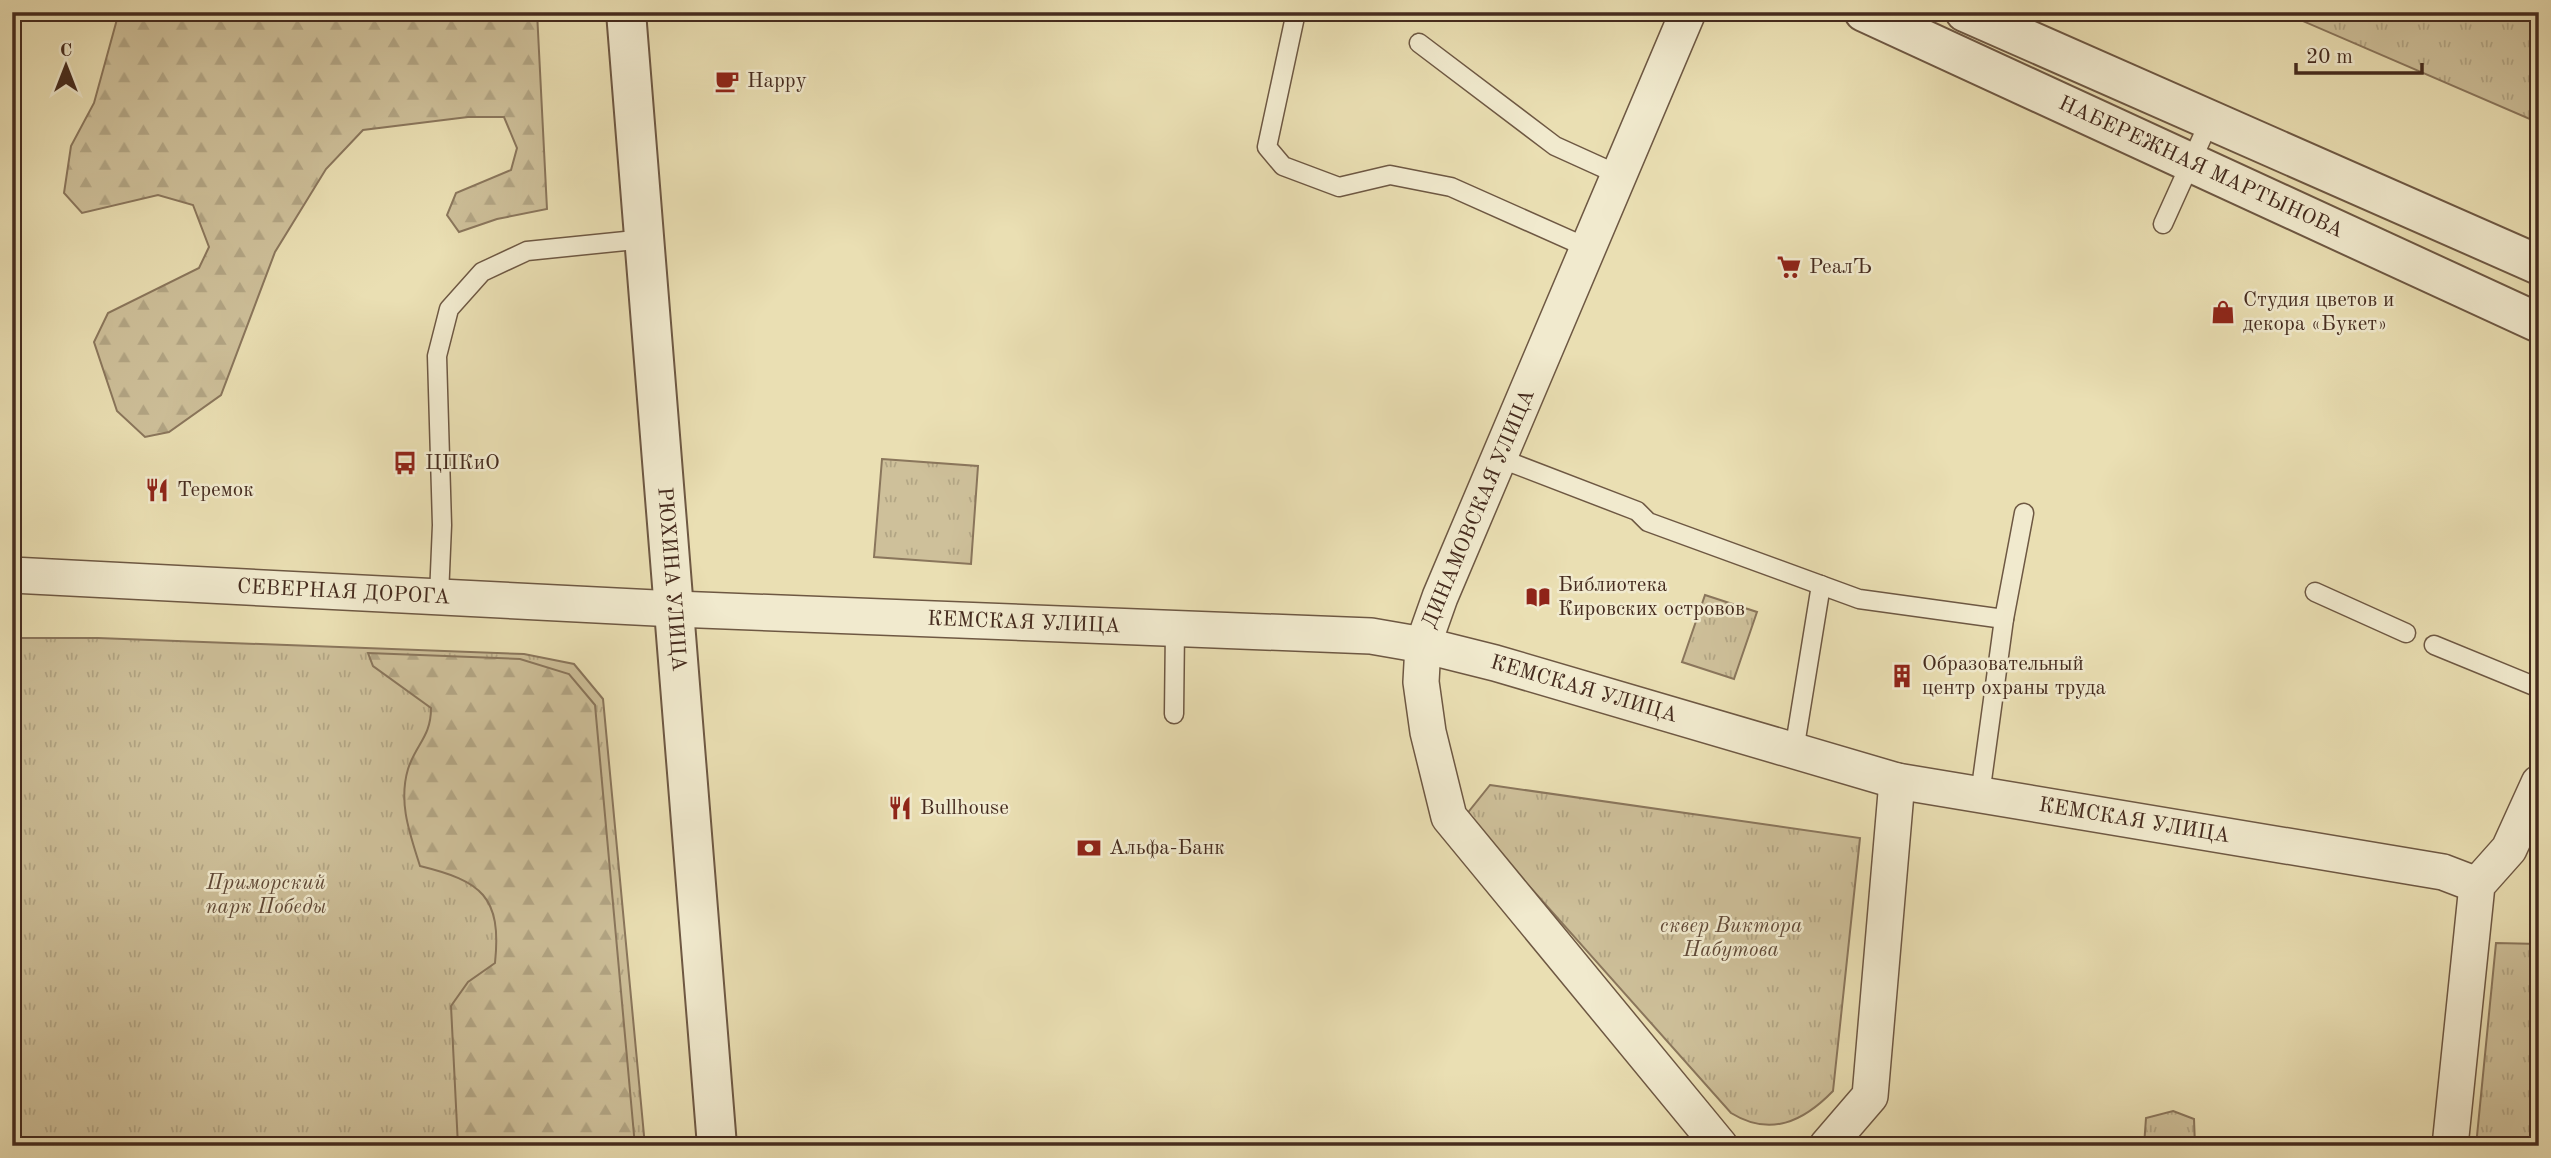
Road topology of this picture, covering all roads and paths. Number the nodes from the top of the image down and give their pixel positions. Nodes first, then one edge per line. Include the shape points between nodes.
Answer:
1 (626, 12) edge
2 (1296, 12) edge
3 (1688, 12) edge
4 (1864, 12) edge
5 (1965, 12) edge
6 (1419, 43) dead end
7 (2210, 120) junction
8 (2190, 163) junction
9 (1619, 174) junction
10 (2162, 224) dead end
11 (645, 239) junction
12 (1588, 248) junction
13 (2539, 265) edge
14 (2539, 323) edge
15 (1499, 458) junction
16 (2024, 513) dead end
17 (12, 575) edge
18 (1821, 585) junction
19 (2315, 592) dead end
20 (439, 596) junction
21 (675, 609) junction
22 (2004, 619) junction
23 (1175, 628) junction
24 (2406, 633) dead end
25 (1423, 645) junction
26 (2434, 645) dead end
27 (2539, 688) edge
28 (1174, 714) dead end
29 (1794, 751) junction
30 (1897, 781) junction
31 (2539, 783) edge
32 (1980, 795) junction
33 (2477, 885) junction
34 (717, 1146) edge
35 (1720, 1146) edge
36 (1827, 1146) edge
37 (2449, 1146) edge

1 - 11 street, РЮХИНА УЛИЦА
2 - 12 lane via 1267,147 1283,166 1339,187 1390,174 1451,187
3 - 9 street, ДИНАМОВСКАЯ УЛИЦА
4 - 8 street, НАБЕРЕЖНАЯ МАРТЫНОВА
5 - 7 street, НАБЕРЕЖНАЯ МАРТЫНОВА
6 - 9 lane via 1555,146
7 - 8 lane
7 - 13 street, НАБЕРЕЖНАЯ МАРТЫНОВА
8 - 10 lane
8 - 14 street, НАБЕРЕЖНАЯ МАРТЫНОВА
9 - 12 street, ДИНАМОВСКАЯ УЛИЦА
11 - 20 lane via 527,251 482,272 449,309 437,356 442,525
11 - 21 street, РЮХИНА УЛИЦА
12 - 15 street, ДИНАМОВСКАЯ УЛИЦА
15 - 18 lane via 1637,511 1648,522
15 - 25 street, ДИНАМОВСКАЯ УЛИЦА
16 - 22 lane
17 - 20 street, СЕВЕРНАЯ ДОРОГА
18 - 22 lane via 1859,599
18 - 29 lane
19 - 24 lane
20 - 21 street, СЕВЕРНАЯ ДОРОГА
21 - 23 street, КЕМСКАЯ УЛИЦА
21 - 34 street, РЮХИНА УЛИЦА
22 - 32 lane
23 - 25 street, КЕМСКАЯ УЛИЦА via 1370,636
23 - 28 lane
25 - 29 street, КЕМСКАЯ УЛИЦА
25 - 35 street, ДИНАМОВСКАЯ УЛИЦА via 1421,682 1428,732 1449,817
26 - 27 lane
29 - 30 street, КЕМСКАЯ УЛИЦА
30 - 32 street, КЕМСКАЯ УЛИЦА
30 - 36 street via 1870,1096
31 - 33 street via 2509,849
32 - 33 street, КЕМСКАЯ УЛИЦА via 2443,872
33 - 37 street

